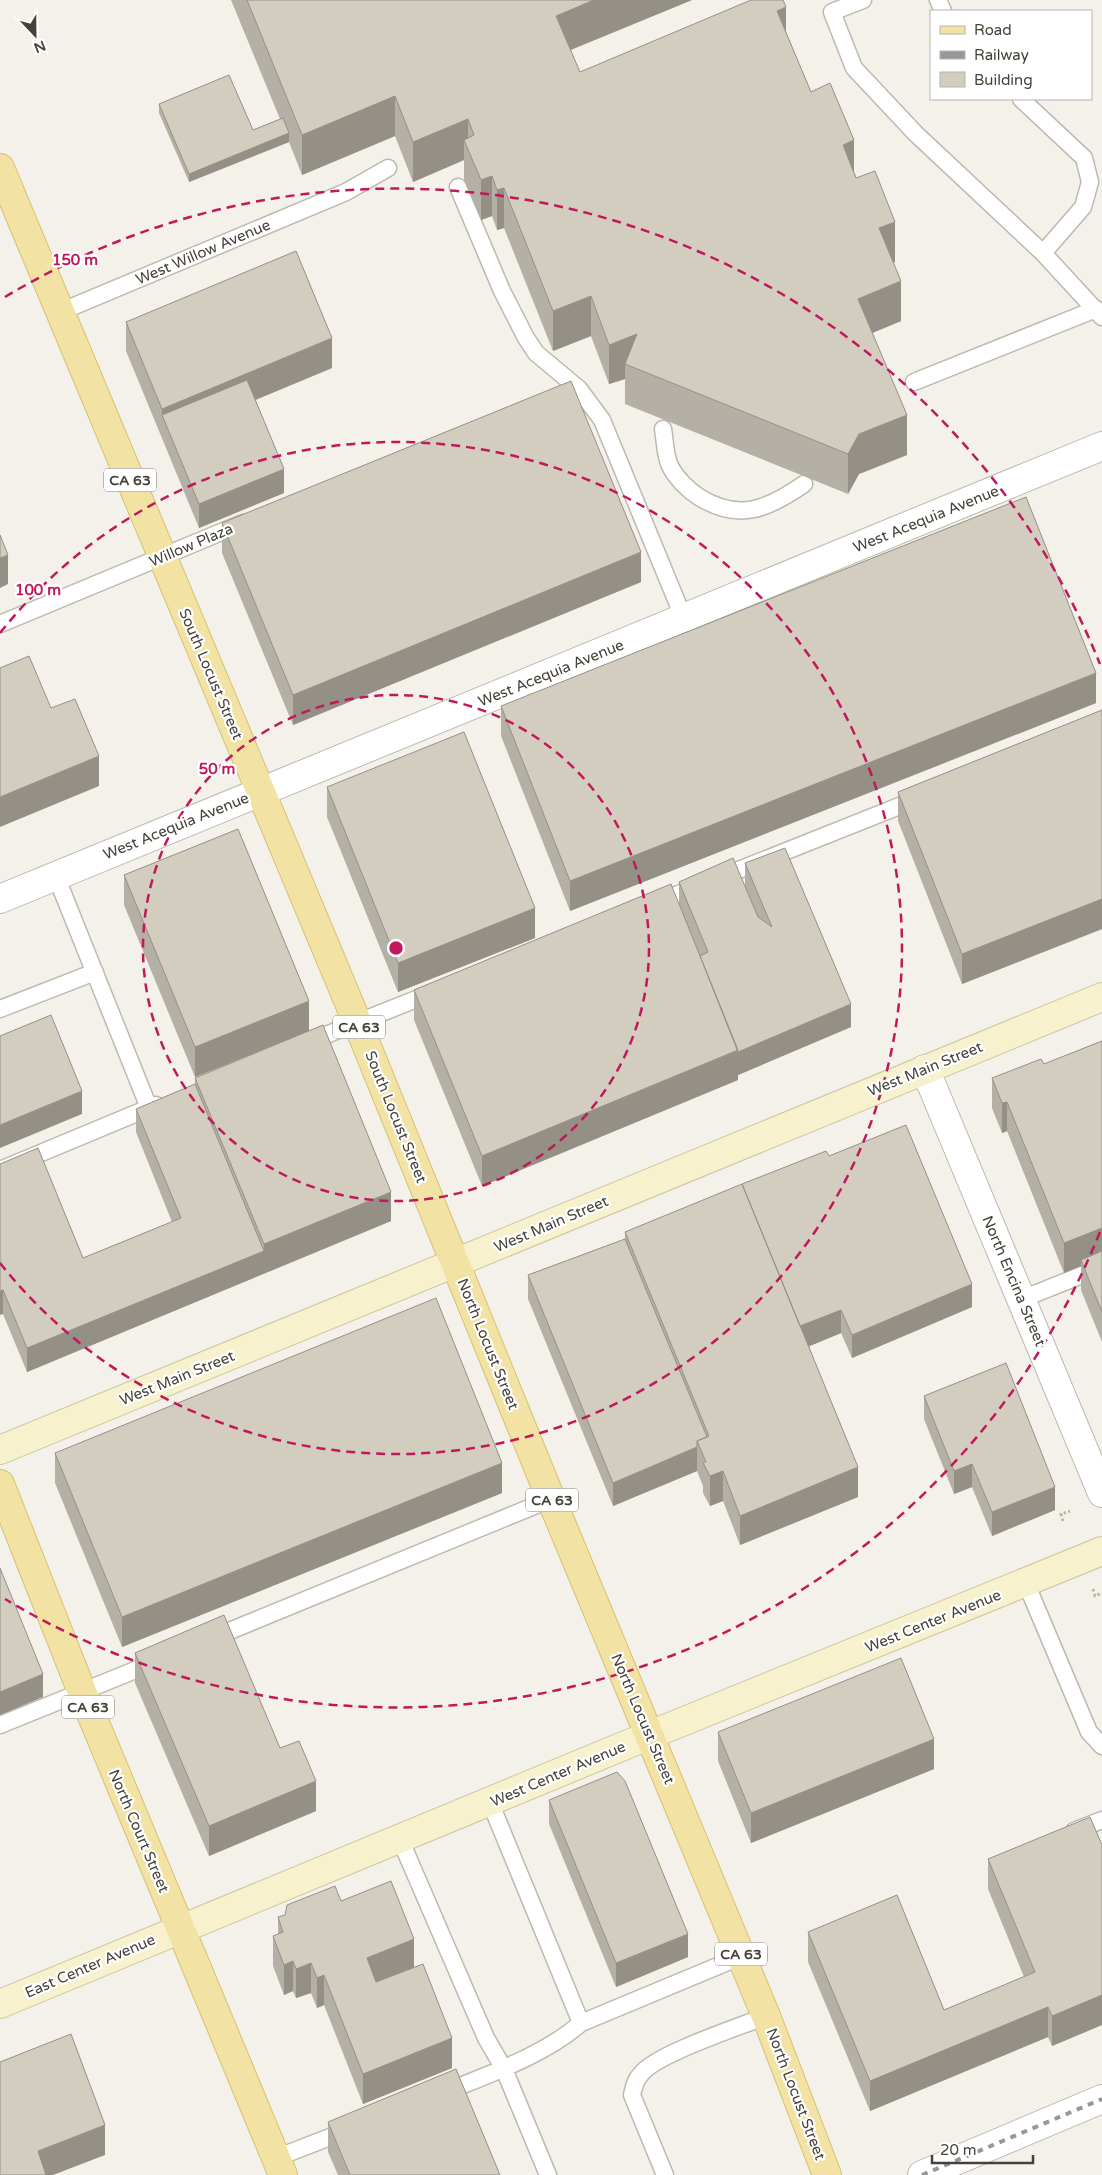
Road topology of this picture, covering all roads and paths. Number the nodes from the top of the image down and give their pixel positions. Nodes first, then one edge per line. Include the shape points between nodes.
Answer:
1 (863, 0) edge
2 (1022, 100) edge
3 (0, 168) edge
4 (388, 168) dead end
5 (1095, 174) edge
6 (458, 187) dead end
7 (1043, 253) junction
8 (60, 312) junction
9 (1099, 313) edge
10 (914, 382) dead end
11 (576, 386) junction
12 (558, 394) edge
13 (663, 429) dead end
14 (1102, 446) edge
15 (804, 484) dead end
16 (261, 515) edge
17 (162, 557) junction
18 (684, 619) junction
19 (0, 624) edge
20 (260, 792) junction
21 (927, 794) edge
22 (56, 876) junction
23 (0, 899) edge
24 (642, 908) edge
25 (95, 972) junction
26 (449, 986) edge
27 (1102, 997) edge
28 (0, 1009) edge
29 (357, 1022) junction
30 (294, 1048) edge
31 (925, 1069) junction
32 (167, 1100) edge
33 (149, 1108) junction
34 (0, 1170) edge
35 (456, 1264) junction
36 (1102, 1267) edge
37 (1022, 1298) junction
38 (0, 1450) edge
39 (0, 1484) edge
40 (1102, 1494) edge
41 (551, 1499) junction
42 (1070, 1511) dead end
43 (1063, 1522) dead end
44 (1102, 1551) edge
45 (1026, 1583) junction
46 (1093, 1588) dead end
47 (1102, 1593) edge
48 (198, 1644) edge
49 (171, 1655) edge
50 (82, 1692) junction
51 (0, 1725) edge
52 (650, 1735) junction
53 (1102, 1746) edge
54 (490, 1802) junction
55 (1102, 1820) edge
56 (400, 1839) junction
57 (1056, 1839) edge
58 (180, 1929) junction
59 (742, 1956) junction
60 (0, 2004) edge
61 (766, 2016) junction
62 (581, 2023) junction
63 (504, 2069) junction
64 (431, 2098) edge
65 (1102, 2099) edge
66 (367, 2122) edge
67 (280, 2166) edge
68 (548, 2175) edge
69 (666, 2175) edge
70 (827, 2175) edge
71 (922, 2175) edge

1 - 7 lane via 832,12 854,68 916,134
2 - 5 lane via 1084,158
3 - 8 main road, South Locust Street / CA 63
4 - 8 lane, West Willow Avenue via 346,192
5 - 7 lane via 1083,207
6 - 11 lane via 502,291 526,338 536,353
7 - 9 lane
8 - 17 main road, South Locust Street / CA 63
9 - 10 lane
11 - 12 lane
11 - 18 lane via 602,420
13 - 15 lane via 670,466 689,490 716,508 749,511 780,501
14 - 18 street, West Acequia Avenue
16 - 17 lane, Willow Plaza
17 - 19 lane, Willow Plaza
17 - 20 main road, South Locust Street / CA 63
18 - 20 street, West Acequia Avenue
20 - 22 street, West Acequia Avenue
20 - 29 main road, South Locust Street / CA 63
21 - 24 lane
22 - 23 street, West Acequia Avenue
22 - 25 lane
25 - 28 lane
25 - 33 lane
26 - 29 lane
27 - 31 street, West Main Street
29 - 30 lane
29 - 35 main road, South Locust Street / CA 63
31 - 35 street, West Main Street
31 - 37 street, North Encina Street
32 - 33 lane
33 - 34 lane
35 - 38 street, West Main Street
35 - 41 main road, North Locust Street / CA 63
36 - 37 lane
37 - 40 street, North Encina Street
39 - 50 main road, North Court Street / CA 63
41 - 48 lane
41 - 52 main road, North Locust Street / CA 63
42 - 43 path via 1062,1514
44 - 45 street, West Center Avenue
45 - 52 street, West Center Avenue
45 - 53 lane via 1089,1732
46 - 47 path via 1095,1596
49 - 50 lane
50 - 51 lane
50 - 58 main road, North Court Street / CA 63
52 - 54 street, West Center Avenue
52 - 59 main road, North Locust Street / CA 63
54 - 56 street, West Center Avenue
54 - 62 lane
55 - 57 lane
56 - 58 street, West Center Avenue
56 - 63 lane via 486,2038
58 - 60 street, East Center Avenue
58 - 67 main road, North Court Street / CA 63
59 - 61 main road, North Locust Street / CA 63
59 - 62 lane
61 - 69 lane via 656,2060 641,2073 632,2095
61 - 70 main road, North Locust Street / CA 63
62 - 63 lane
63 - 64 lane
63 - 68 lane
65 - 71 street
66 - 67 lane

